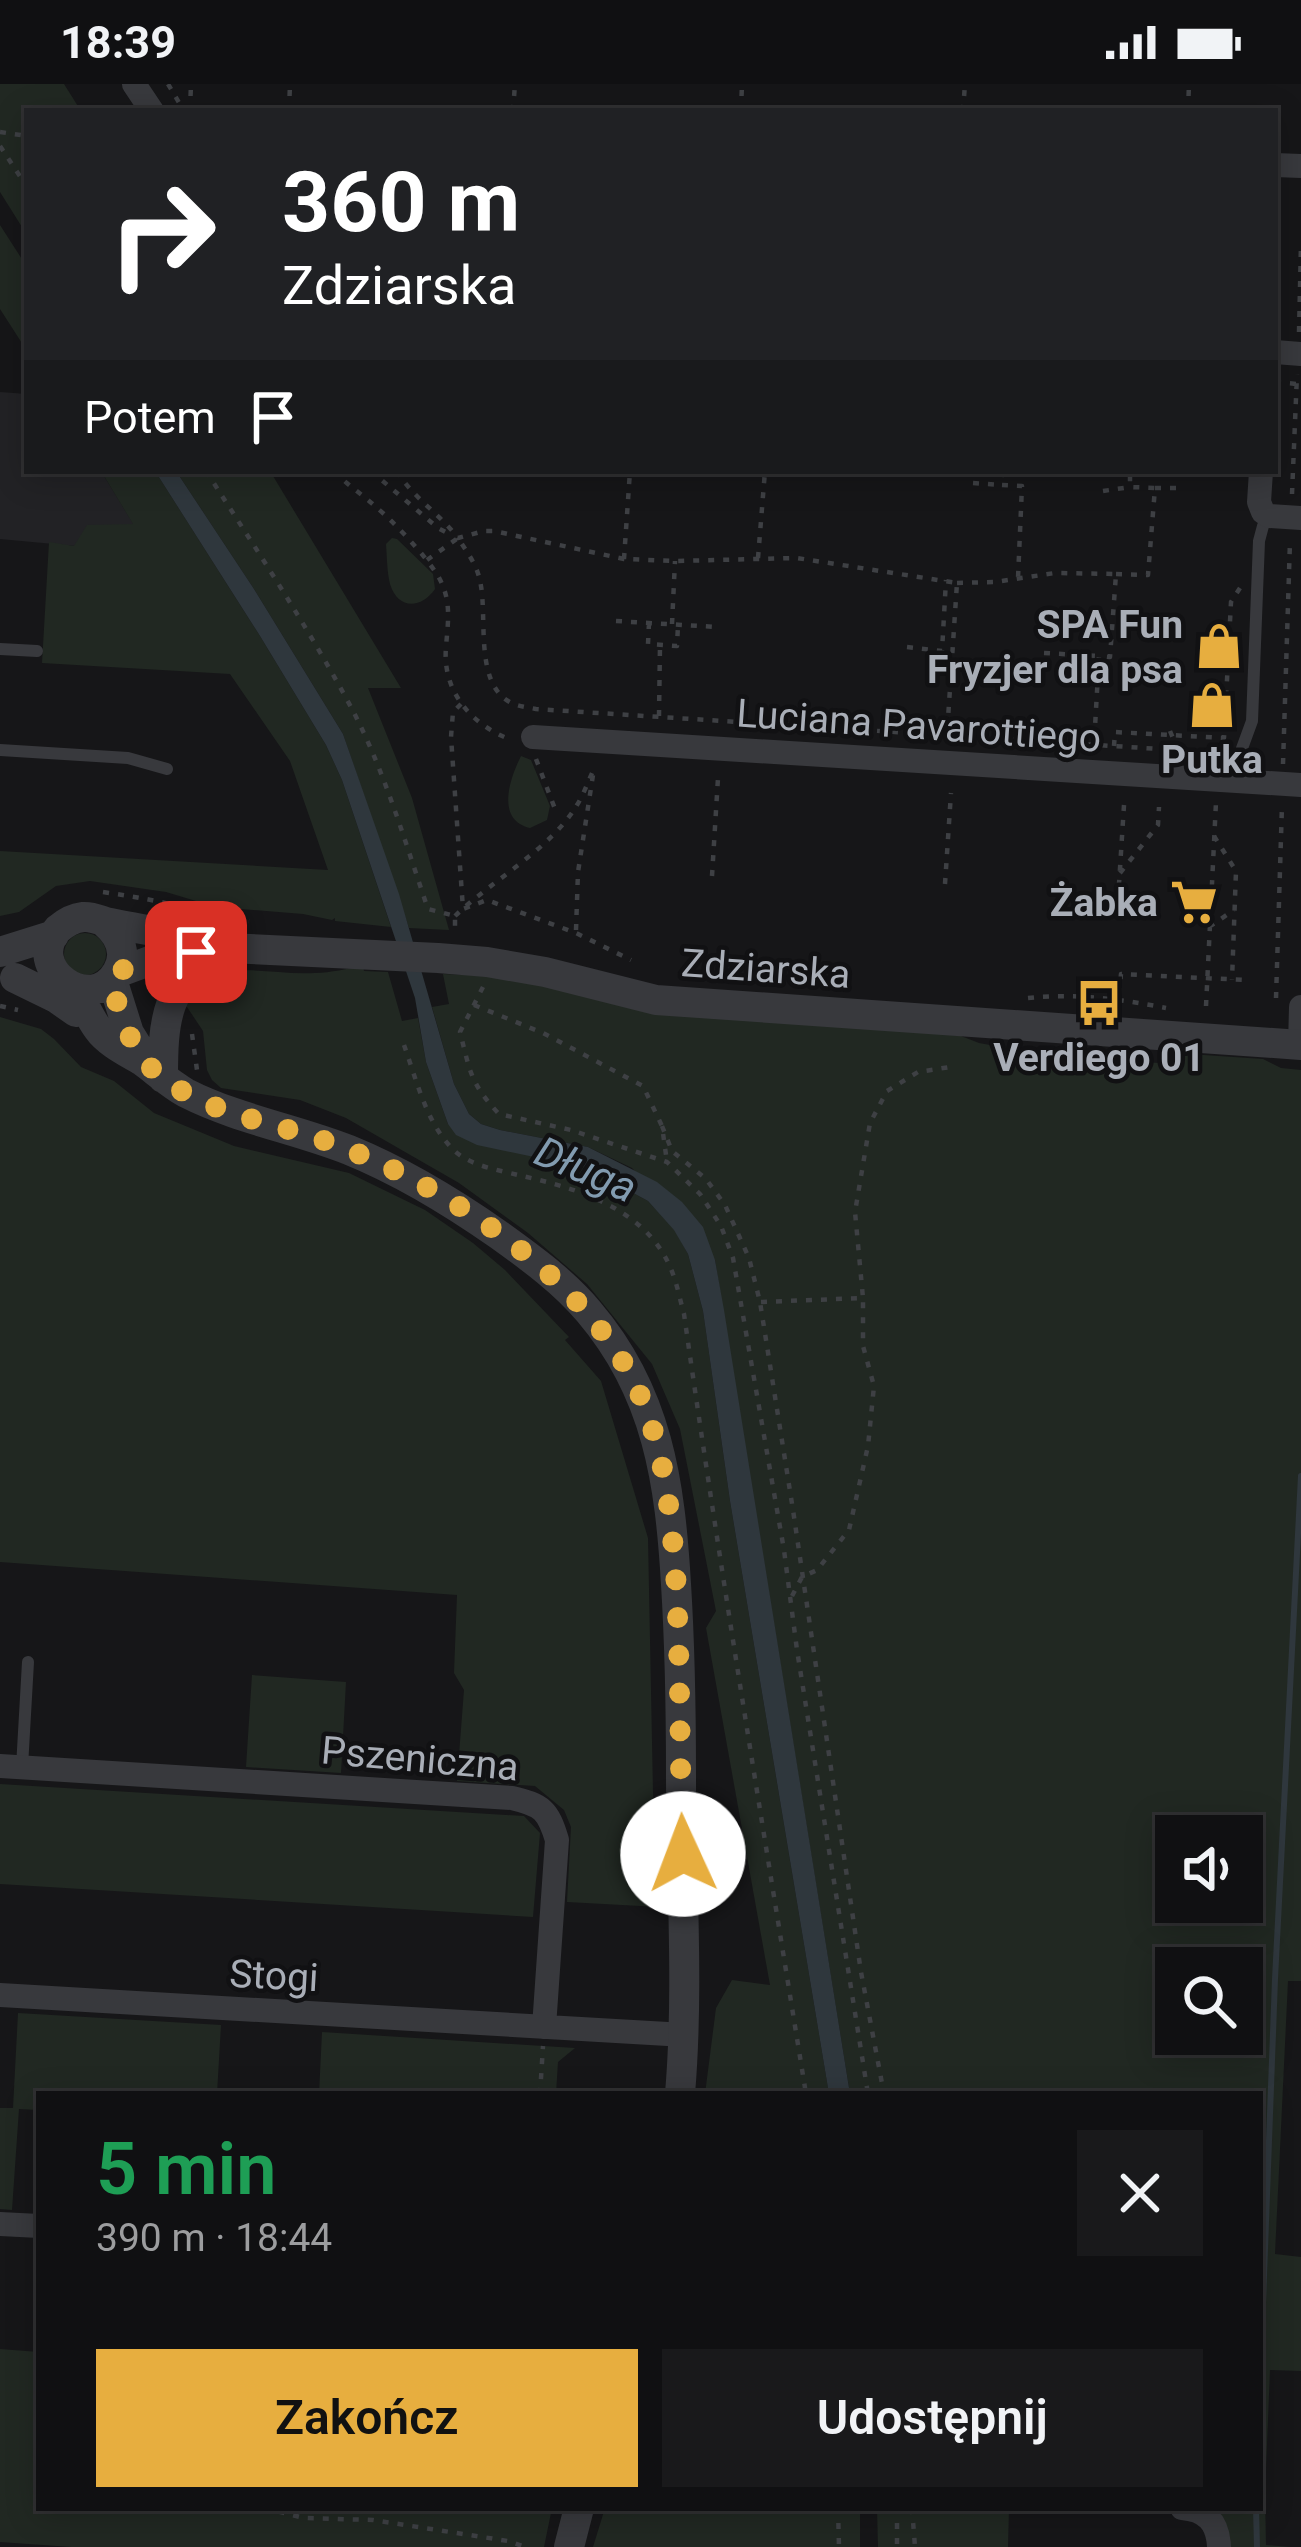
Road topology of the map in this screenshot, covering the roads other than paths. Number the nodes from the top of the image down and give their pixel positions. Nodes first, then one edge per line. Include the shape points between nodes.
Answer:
1 (1261, 474) edge
2 (1287, 517) edge
3 (0, 649) edge
4 (38, 651) dead end
5 (530, 744) road end
6 (0, 750) edge
7 (167, 769) dead end
8 (1292, 784) edge
9 (1226, 788) junction
10 (105, 922) junction
11 (54, 935) junction
12 (241, 949) junction
13 (115, 976) junction
14 (5, 984) edge
15 (67, 984) junction
16 (1301, 1007) edge
17 (95, 1026) junction
18 (1300, 1045) edge
19 (156, 1072) junction
20 (28, 1662) dead end
21 (11, 1766) edge
22 (0, 1995) edge
23 (544, 2027) junction
24 (685, 2035) junction
25 (680, 2091) edge
26 (0, 2224) edge
27 (36, 2226) edge
28 (578, 2511) edge
29 (1198, 2511) edge
30 (569, 2547) edge
31 (1219, 2547) edge

1 - 2 street via 1261,509
2 - 9 lane via 1263,526 1259,541 1252,721
3 - 4 lane
5 - 9 street, Luciana Pavarottiego
6 - 7 lane via 128,758
8 - 9 street, Luciana Pavarottiego
10 - 11 street via 71,920
10 - 12 street, Zdziarska
10 - 13 street via 120,940
11 - 14 street
11 - 15 street via 49,957
12 - 13 street, Zdziarska via 163,956
12 - 18 street, Zdziarska via 378,956 447,946 656,1000
12 - 19 street via 180,986
13 - 15 street via 95,989
13 - 19 street via 129,1033
14 - 15 street
14 - 17 street via 56,998
15 - 17 street
16 - 18 street
17 - 19 street
19 - 24 street via 210,1104 352,1151 466,1213 571,1293 635,1384 666,1478 674,1552
20 - 21 lane
21 - 23 street, Pszeniczna via 536,1804 557,1840
22 - 23 street, Stogi
23 - 24 street
24 - 25 street
26 - 27 street
28 - 30 street
29 - 31 street via 1214,2523

